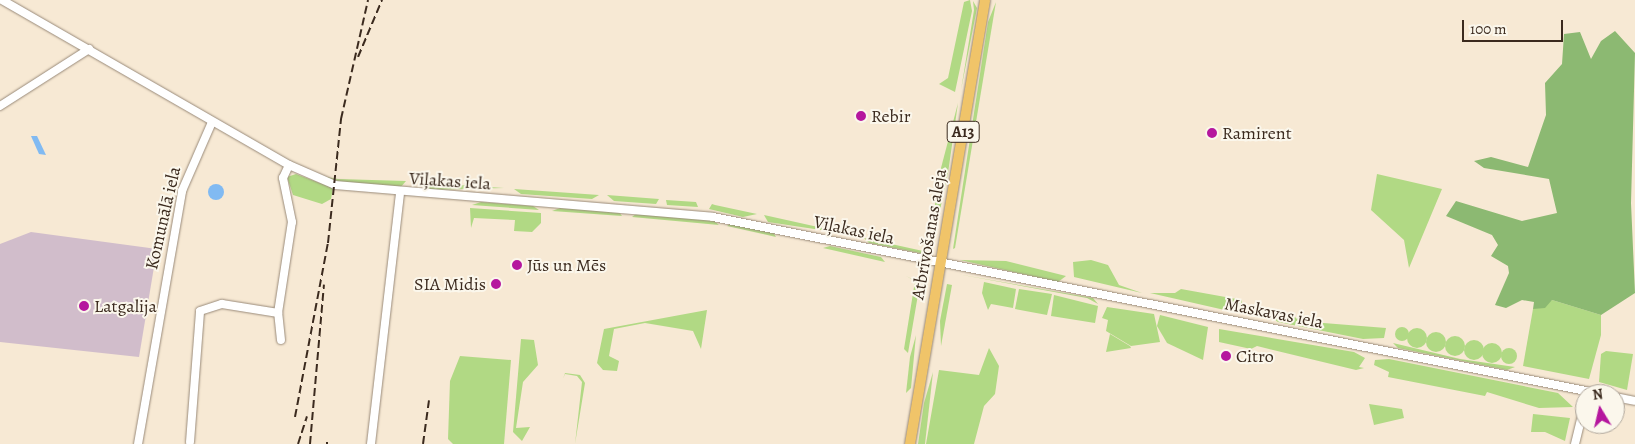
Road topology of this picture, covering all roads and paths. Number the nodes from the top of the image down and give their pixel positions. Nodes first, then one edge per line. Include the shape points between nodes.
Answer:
1 (2, 0) edge
2 (985, 0) edge
3 (89, 49) junction
4 (0, 106) edge
5 (212, 122) junction
6 (289, 166) junction
7 (400, 192) junction
8 (940, 264) junction
9 (278, 313) junction
10 (281, 340) dead end
11 (1575, 391) edge
12 (190, 442) dead end
13 (138, 444) edge
14 (370, 444) edge
15 (910, 444) edge

1 - 3 street, Viļakas iela
2 - 8 main road, Atbrīvošanas aleja / A13
3 - 4 street
3 - 5 street, Viļakas iela
5 - 6 street, Viļakas iela
5 - 13 street, Komunālā iela via 182,191
6 - 7 street, Viļakas iela via 335,185
6 - 9 street via 283,178 292,222
7 - 8 street, Viļakas iela via 713,216
7 - 14 street
8 - 11 street, Maskavas iela
8 - 15 main road, Atbrīvošanas aleja / A13
9 - 10 street
9 - 12 street via 222,304 200,311

